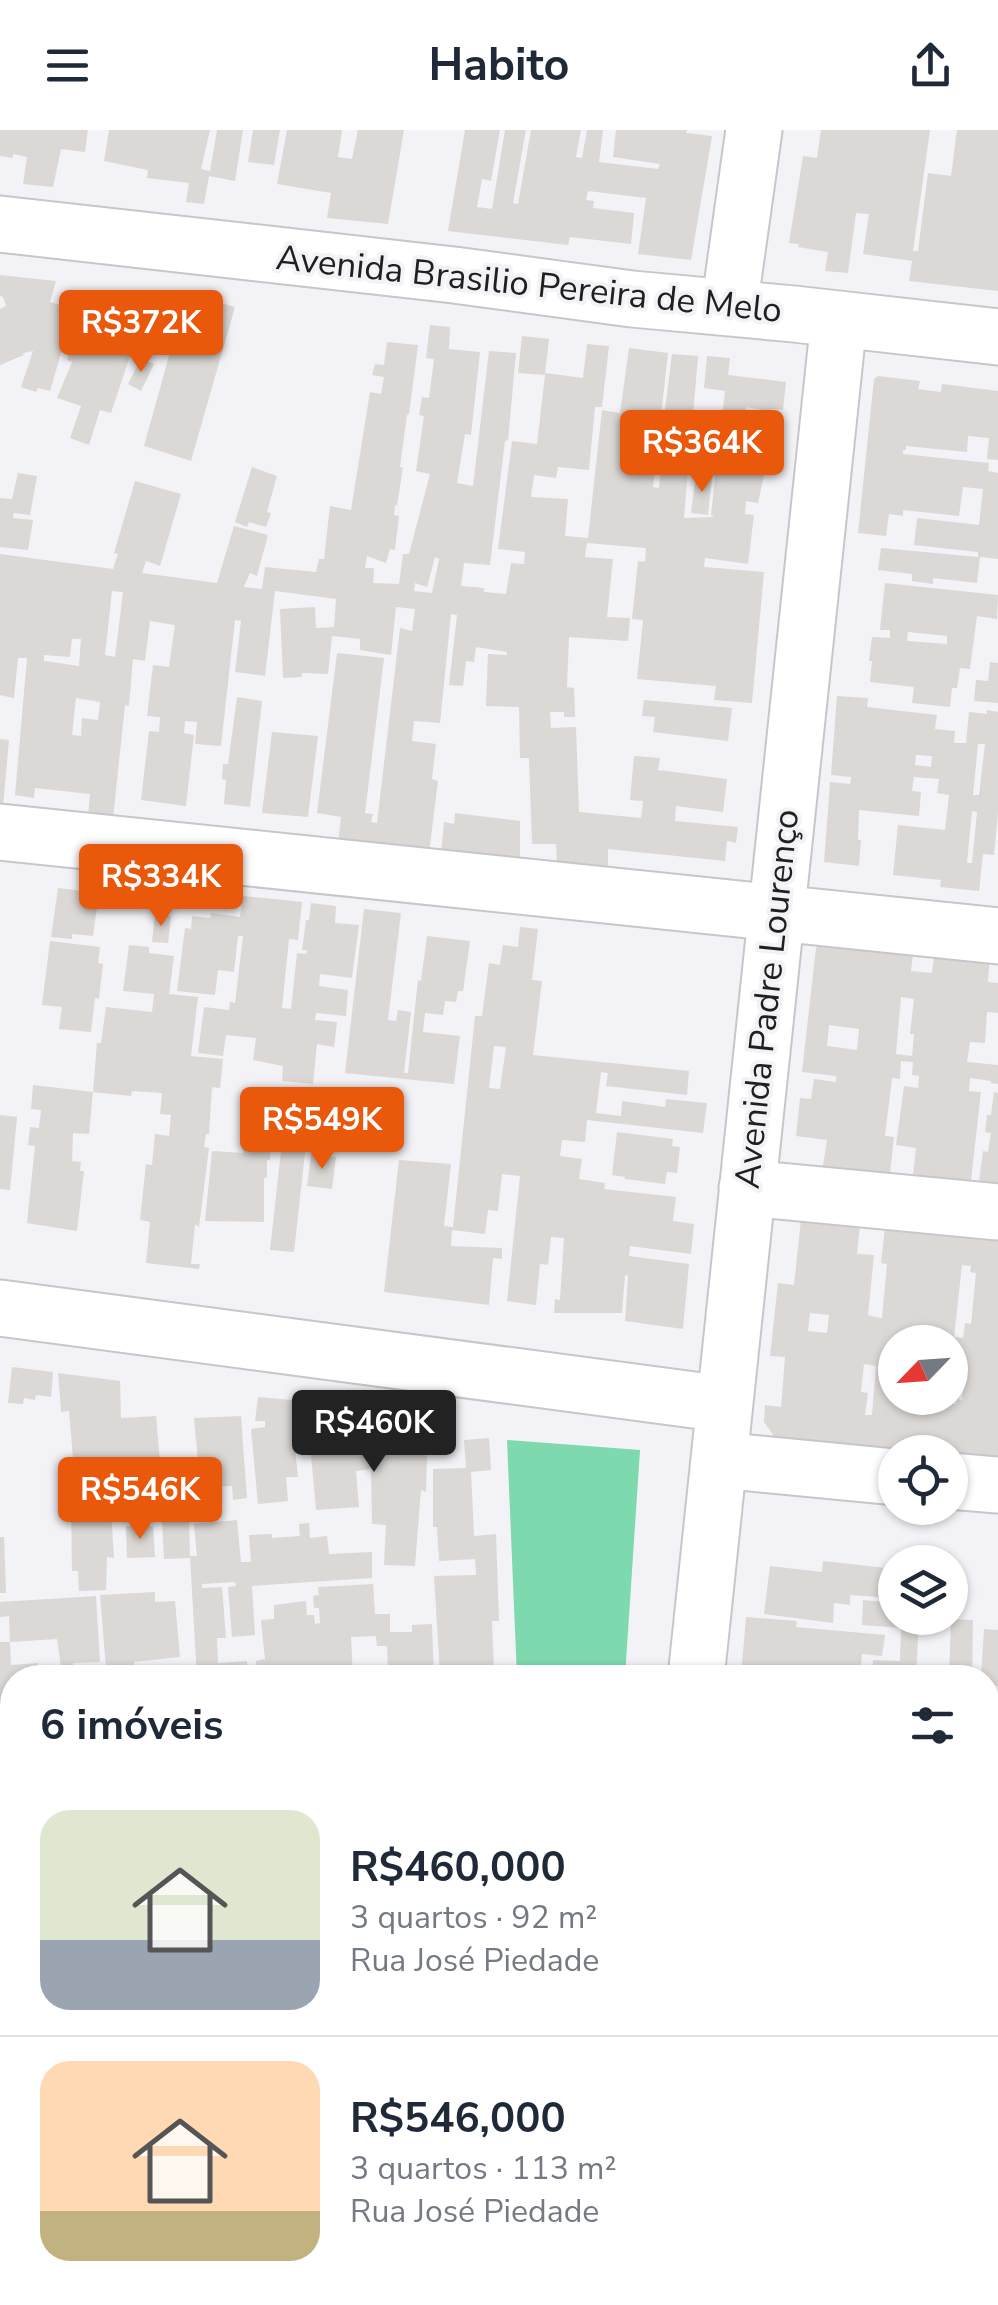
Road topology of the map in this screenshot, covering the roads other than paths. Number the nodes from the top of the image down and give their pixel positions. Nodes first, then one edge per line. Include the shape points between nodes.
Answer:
1 (754, 130) edge
2 (0, 224) edge
3 (729, 308) junction
4 (839, 320) junction
5 (998, 337) edge
6 (0, 832) edge
7 (776, 913) junction
8 (998, 936) edge
9 (747, 1188) junction
10 (998, 1212) edge
11 (0, 1308) edge
12 (724, 1404) junction
13 (718, 1460) junction
14 (878, 1475) edge
15 (968, 1483) edge
16 (998, 1485) edge
17 (697, 1665) edge

1 - 3 street
2 - 3 street, Avenida Brasilio Pereira de Melo
3 - 4 street, Avenida Brasilio Pereira de Melo
4 - 5 street, Avenida Brasilio Pereira de Melo
4 - 7 street, Avenida Padre Lourenço
6 - 7 street
7 - 8 street
7 - 9 street, Avenida Padre Lourenço
9 - 10 street
9 - 12 street, Avenida Padre Lourenço
11 - 12 street
12 - 13 street, Avenida Padre Lourenço
13 - 14 street
13 - 17 street, Avenida Padre Lourenço
15 - 16 street

